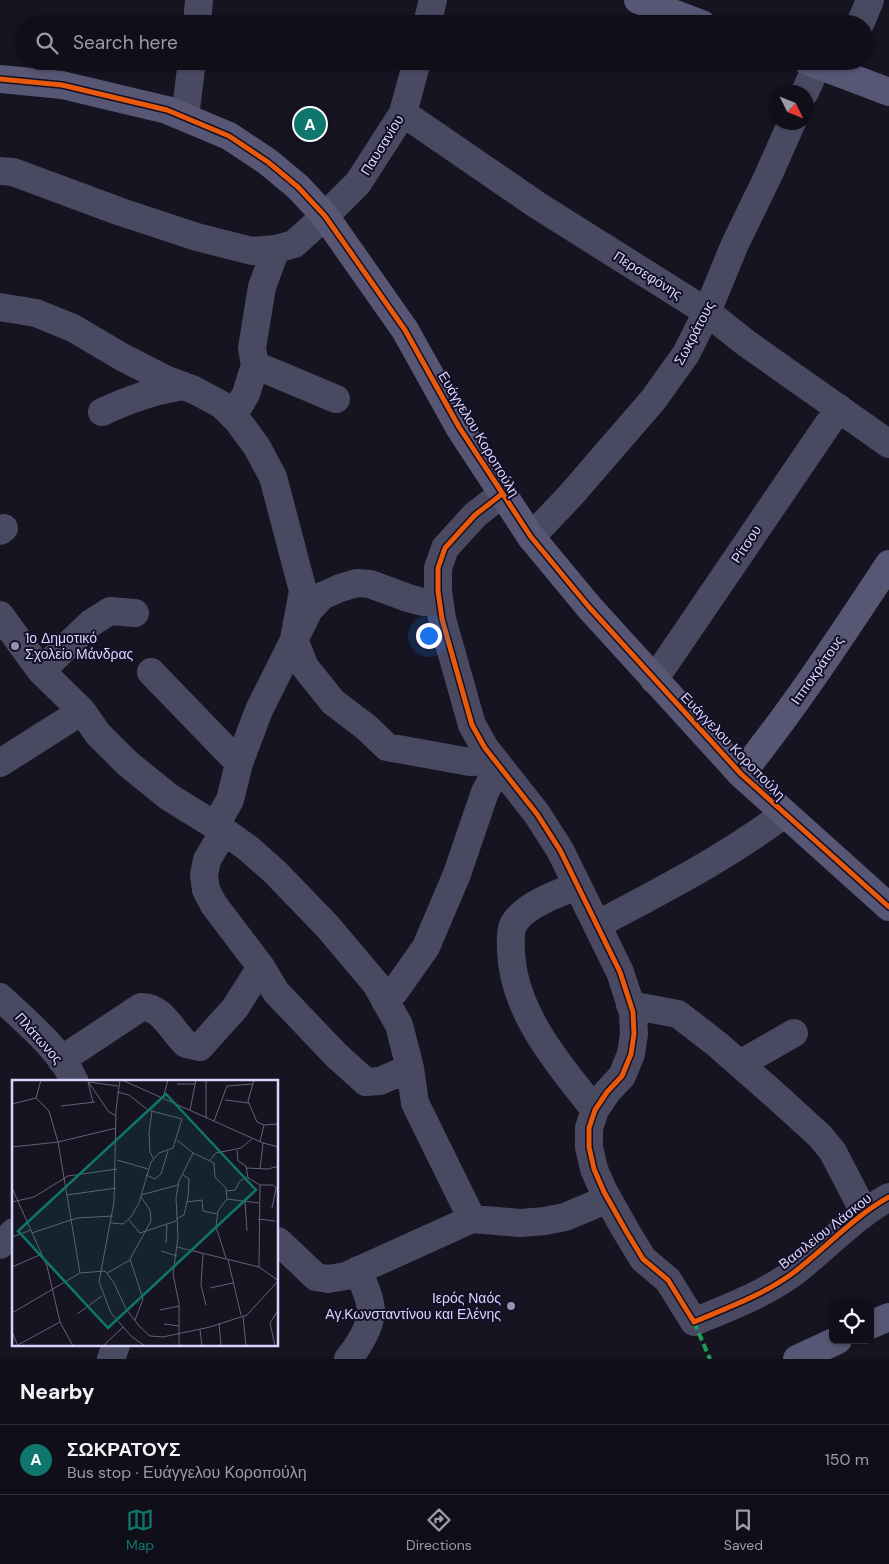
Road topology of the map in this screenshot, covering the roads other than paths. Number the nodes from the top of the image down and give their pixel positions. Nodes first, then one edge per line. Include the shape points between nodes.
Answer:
1 (199, 0) edge
2 (434, 0) edge
3 (638, 0) edge
4 (870, 0) edge
5 (669, 6) edge
6 (198, 15) edge
7 (430, 15) edge
8 (686, 15) edge
9 (864, 15) edge
10 (191, 70) edge
11 (415, 70) edge
12 (822, 70) edge
13 (838, 70) edge
14 (0, 79) edge
15 (810, 85) edge
16 (889, 92) edge
17 (403, 113) junction
18 (185, 117) junction
19 (788, 130) edge
20 (0, 171) edge
21 (325, 216) junction
22 (276, 249) junction
23 (0, 307) edge
24 (707, 312) junction
25 (255, 365) junction
26 (184, 386) junction
27 (336, 399) dead end
28 (839, 408) junction
29 (102, 412) dead end
30 (234, 416) junction
31 (889, 444) edge
32 (502, 494) junction
33 (531, 537) junction
34 (889, 564) edge
35 (439, 599) junction
36 (135, 613) dead end
37 (0, 615) edge
38 (294, 639) junction
39 (41, 670) junction
40 (151, 672) dead end
41 (654, 680) junction
42 (82, 711) junction
43 (0, 762) edge
44 (239, 763) junction
45 (499, 766) junction
46 (741, 774) junction
47 (784, 814) junction
48 (220, 828) junction
49 (578, 887) junction
50 (889, 907) edge
51 (596, 925) junction
52 (260, 967) junction
53 (0, 997) edge
54 (385, 1001) junction
55 (630, 1005) junction
56 (794, 1033) dead end
57 (740, 1064) junction
58 (410, 1068) junction
59 (68, 1071) edge
60 (595, 1110) junction
61 (889, 1196) edge
62 (608, 1199) junction
63 (864, 1212) junction
64 (472, 1219) junction
65 (12, 1234) edge
66 (279, 1241) edge
67 (0, 1245) edge
68 (358, 1270) junction
69 (829, 1344) edge
70 (116, 1346) edge
71 (111, 1359) edge
72 (348, 1359) edge
73 (797, 1359) edge

1 - 6 street
2 - 7 street
3 - 5 street
4 - 9 street
5 - 8 street
10 - 18 street
11 - 17 street, Παυσανίου
12 - 15 street
13 - 16 street
14 - 18 street, Ευάγγελου Κοροπούλη via 62,85
17 - 21 street, Παυσανίου via 358,183
17 - 24 street, Περσεφόνης via 537,205
18 - 21 street, Ευάγγελου Κοροπούλη via 229,136 268,162
19 - 24 street, Σωκράτους
20 - 22 street, Παυσανίου via 12,172 197,237 252,251
21 - 22 street, Παυσανίου via 294,244
21 - 32 street, Ευάγγελου Κοροπούλη via 405,330
22 - 25 street via 262,287 252,348
23 - 26 street via 36,313 72,328 166,380
24 - 28 street, Περσεφόνης
24 - 33 street, Σωκράτους via 686,354 653,400
25 - 27 street
25 - 30 street via 246,394
26 - 29 street via 131,398
26 - 30 street via 222,405
28 - 31 street, Περσεφόνης
28 - 41 street, Ρίτσου
30 - 38 street via 257,447 273,477 283,514 303,591
32 - 33 street, Ευάγγελου Κοροπούλη
32 - 35 street via 475,515 445,548 438,568
33 - 41 street, Ευάγγελου Κοροπούλη
34 - 46 street, Ιπποκράτους via 818,670
35 - 38 street via 424,602 370,584 357,583 322,596 309,610
35 - 45 street via 472,725
36 - 39 street via 110,611 91,623
37 - 39 street
38 - 44 street via 259,710
38 - 45 street via 305,667 333,702 387,747
39 - 42 street
40 - 44 street
41 - 46 street, Ευάγγελου Κοροπούλη
42 - 43 street
42 - 48 street via 98,734 127,763 169,797
44 - 48 street
45 - 49 street via 537,814
45 - 54 street via 485,792 457,874 426,947
46 - 47 street, Ευάγγελου Κοροπούλη
47 - 50 street, Ευάγγελου Κοροπούλη
47 - 51 street via 715,861
48 - 52 street via 207,860 206,890
48 - 54 street via 275,872 328,927 376,984
49 - 51 street
49 - 60 street via 558,892 519,916 512,928 512,967 522,1003 557,1062
51 - 55 street via 620,972
52 - 58 street via 276,992 303,1022 366,1082 380,1081
52 - 59 street via 235,1008 200,1046 186,1044 160,1014 149,1006 141,1007 125,1016
53 - 59 street, Πλάτωνος via 32,1027
54 - 58 street via 399,1025
55 - 57 street via 678,1014
55 - 60 street via 634,1034 631,1054 622,1076
56 - 57 street
57 - 63 street via 820,1136 833,1152
58 - 64 street via 415,1103
60 - 62 street via 589,1128 589,1147 594,1169
61 - 63 street, Βασιλείου Λάσκου
62 - 63 street, Βασιλείου Λάσκου via 643,1259 668,1280 694,1322 748,1300 791,1274
62 - 64 street via 565,1218 545,1221
64 - 68 street
65 - 67 street
66 - 68 street via 316,1276 328,1280
68 - 72 street via 371,1312 366,1330
69 - 73 street
70 - 71 street

